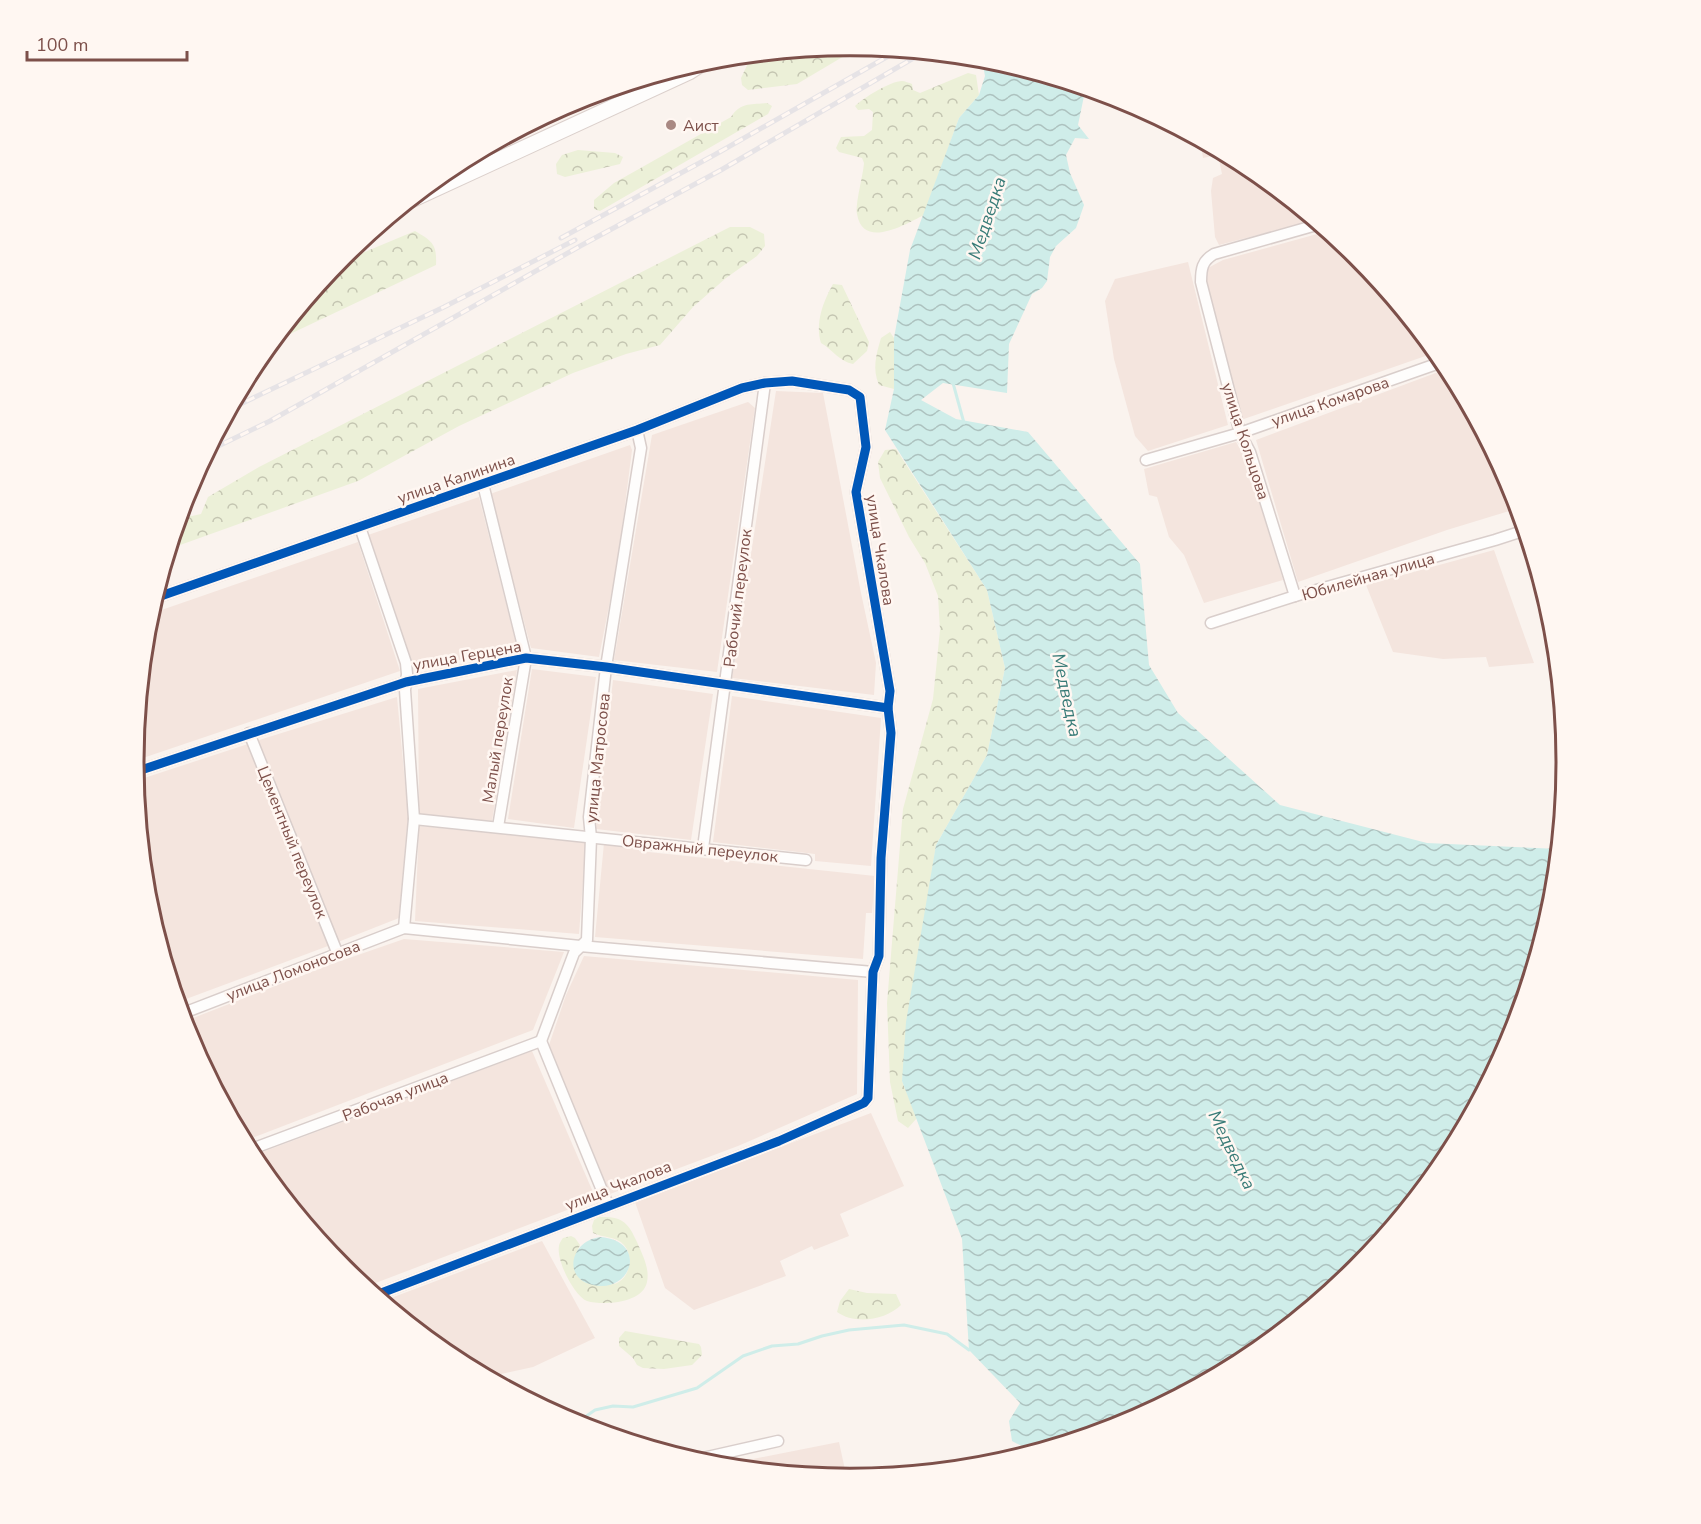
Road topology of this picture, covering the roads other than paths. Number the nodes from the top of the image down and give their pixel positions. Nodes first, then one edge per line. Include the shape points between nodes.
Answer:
1 (646, 86) edge
2 (447, 183) edge
3 (1311, 227) edge
4 (1435, 364) edge
5 (765, 383) junction
6 (860, 397) joint
7 (637, 430) junction
8 (1239, 433) junction
9 (1146, 460) dead end
10 (483, 484) junction
11 (360, 527) junction
12 (1519, 532) edge
13 (165, 595) edge
14 (1295, 596) junction
15 (1211, 623) dead end
16 (526, 658) junction
17 (606, 667) junction
18 (406, 682) junction
19 (726, 685) junction
20 (888, 708) junction
21 (249, 733) junction
22 (144, 769) edge
23 (414, 819) junction
24 (498, 827) junction
25 (591, 838) junction
26 (703, 848) junction
27 (806, 860) dead end
28 (404, 928) junction
29 (580, 946) junction
30 (337, 952) junction
31 (873, 972) junction
32 (190, 1011) edge
33 (541, 1041) junction
34 (258, 1147) edge
35 (608, 1205) junction
36 (384, 1292) edge
37 (778, 1441) dead end
38 (715, 1455) edge

1 - 2 street
3 - 8 street, улица Кольцова via 1214,254 1201,269
4 - 8 street, улица Комарова
5 - 6 street, улица Калинина via 792,381 829,386
5 - 7 street, улица Калинина via 742,388
5 - 19 street, Рабочий переулок
6 - 20 street, улица Чкалова via 866,447 856,492 890,691
7 - 10 street, улица Калинина
7 - 17 street, улица Матросова via 641,448
8 - 9 street, улица Комарова
8 - 14 street, улица Кольцова via 1250,452
10 - 11 street, улица Калинина
10 - 16 street, Малый переулок
11 - 13 street, улица Калинина
11 - 18 street via 406,663
12 - 14 street, Юбилейная улица
14 - 15 street, Юбилейная улица
16 - 17 street, улица Герцена
16 - 18 street, улица Герцена
16 - 24 street, Малый переулок
17 - 19 street, улица Герцена
17 - 25 street, улица Матросова via 589,817
18 - 21 street, улица Герцена
18 - 23 street
19 - 20 street, улица Герцена
19 - 26 street, Рабочий переулок
20 - 31 street, улица Чкалова via 891,733 881,858 879,956
21 - 22 street, улица Герцена
21 - 30 street, Цементный переулок
23 - 24 street, Овражный переулок
23 - 28 street
24 - 25 street, Овражный переулок
25 - 26 street, Овражный переулок
25 - 29 street, улица Матросова via 587,940
26 - 27 street, Овражный переулок
28 - 29 street
28 - 30 street, улица Ломоносова
29 - 31 street
29 - 33 street, улица Матросова
30 - 32 street, улица Ломоносова
31 - 35 street, улица Чкалова via 868,1098 864,1103 779,1141
33 - 34 street, Рабочая улица
33 - 35 street
35 - 36 street, улица Чкалова
37 - 38 street

